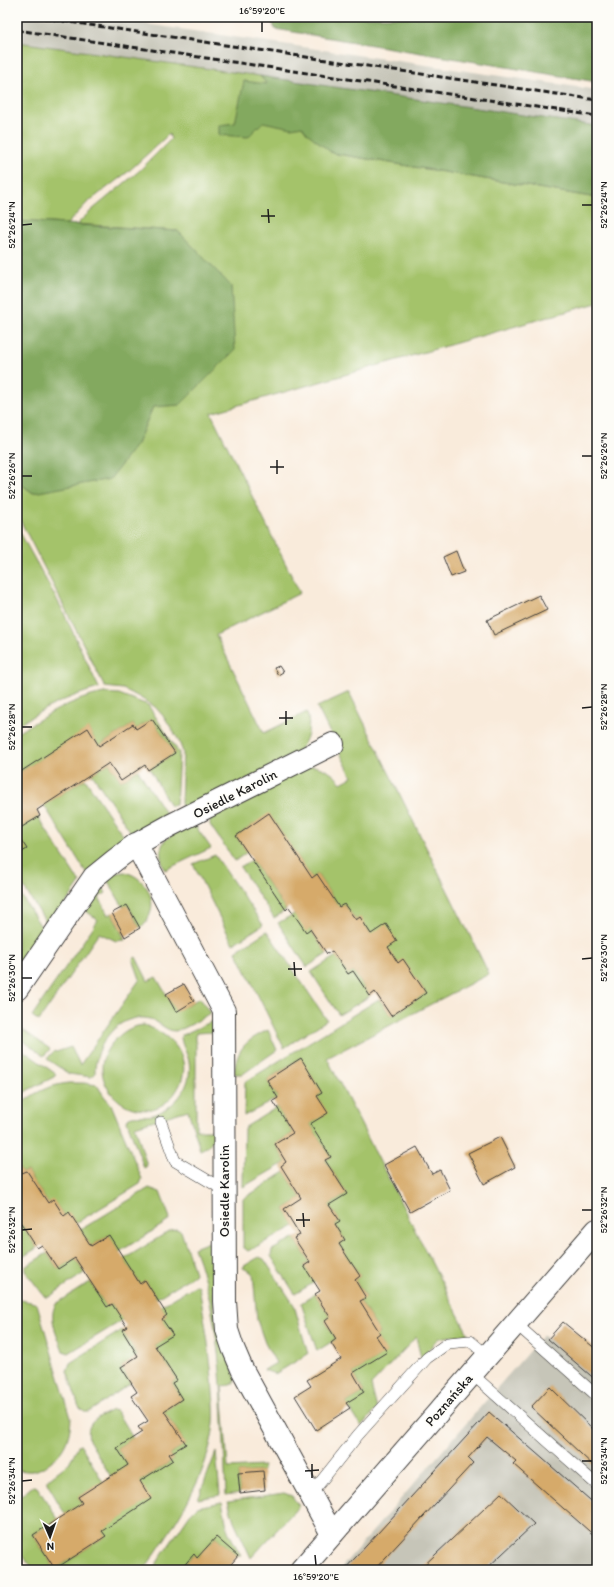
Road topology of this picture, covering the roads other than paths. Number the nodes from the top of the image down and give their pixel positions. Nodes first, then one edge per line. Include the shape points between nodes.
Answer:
1 (334, 744) dead end
2 (136, 844) junction
3 (17, 989) edge
4 (161, 1122) dead end
5 (224, 1190) junction
6 (597, 1230) edge
7 (515, 1324) junction
8 (488, 1356) junction
9 (472, 1374) junction
10 (597, 1396) edge
11 (597, 1485) edge
12 (310, 1494) junction
13 (332, 1534) junction
14 (301, 1570) edge

1 - 2 street, Osiedle Karolin
2 - 3 street, Osiedle Karolin via 94,877
2 - 5 street, Osiedle Karolin via 224,1011
4 - 5 lane via 175,1161
5 - 12 street, Osiedle Karolin via 227,1330 242,1369
6 - 7 street, Poznańska
7 - 8 street, Poznańska
7 - 10 lane
8 - 9 street, Poznańska
8 - 12 lane via 470,1341 448,1343 427,1358 358,1435
9 - 11 lane
9 - 13 street, Poznańska
12 - 13 street, Osiedle Karolin
13 - 14 street, Poznańska

